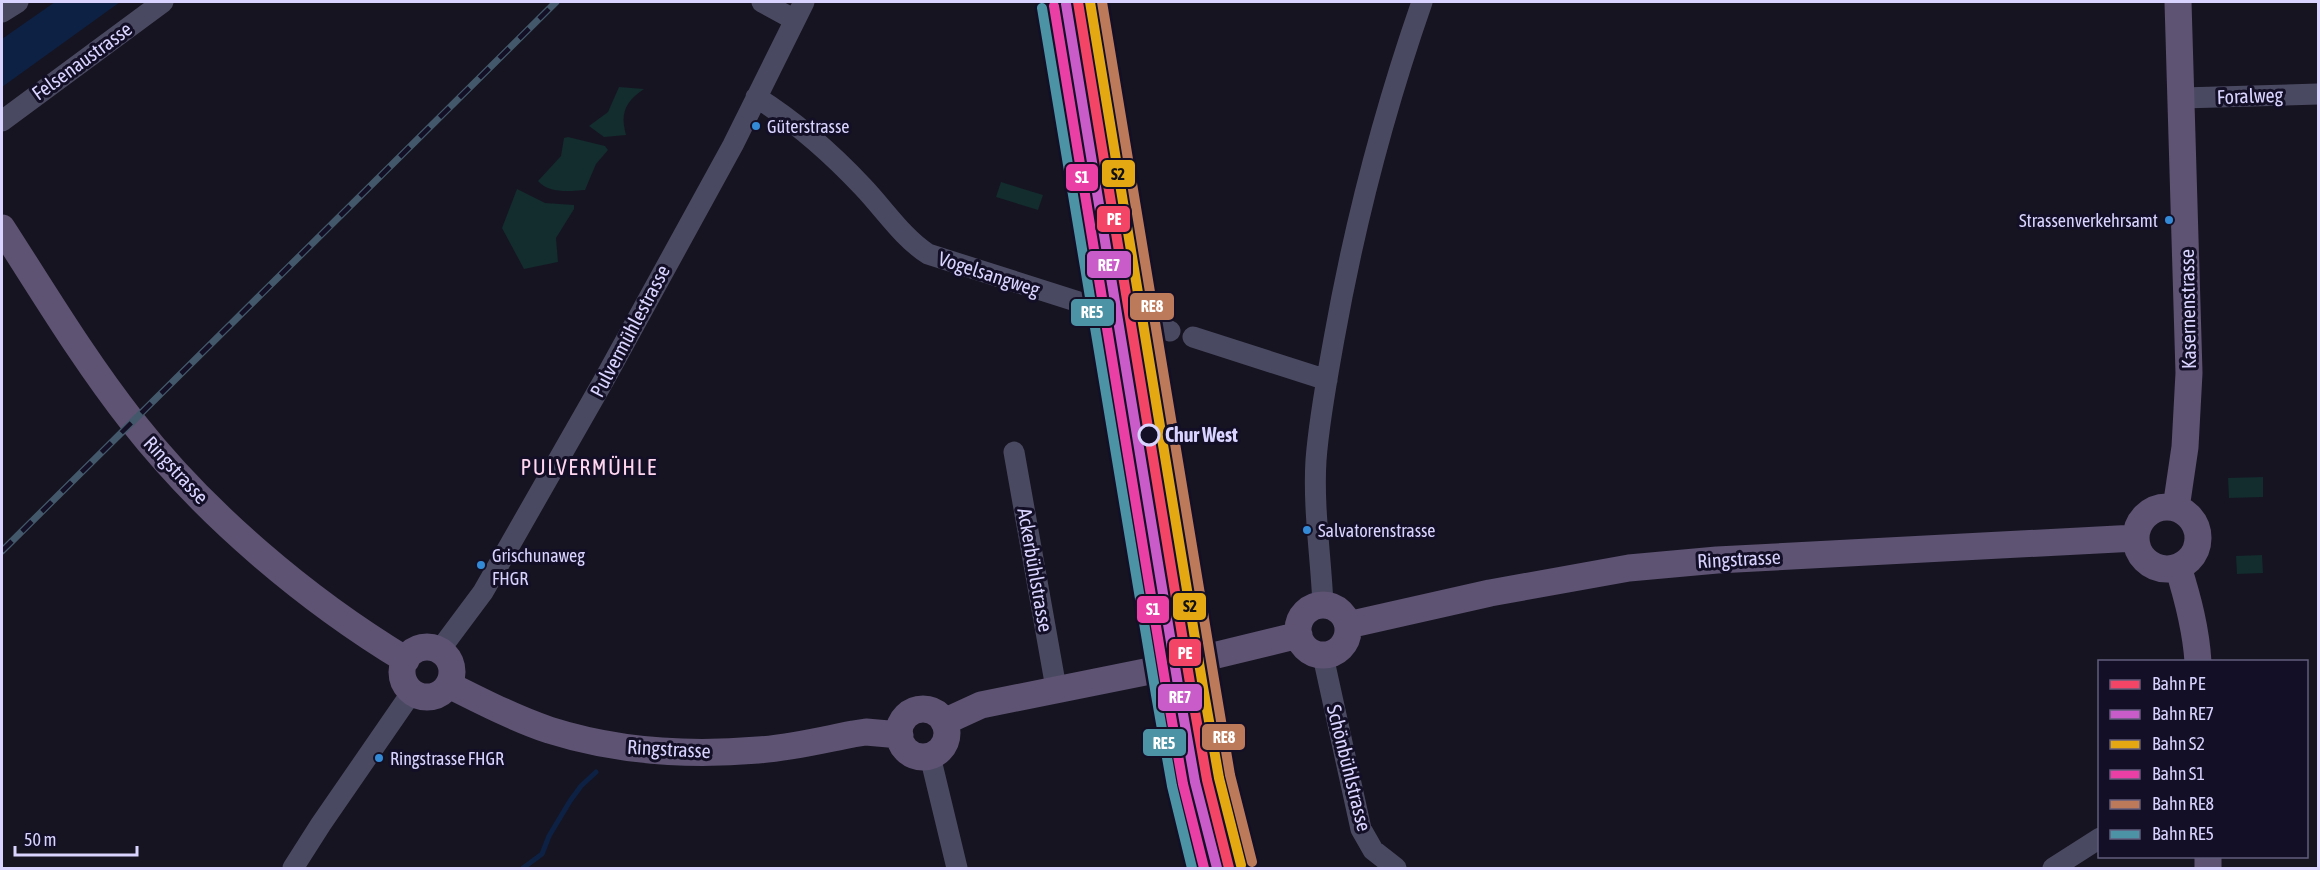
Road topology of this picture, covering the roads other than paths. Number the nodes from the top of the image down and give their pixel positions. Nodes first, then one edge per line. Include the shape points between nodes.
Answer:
1 (18, 2) edge
2 (163, 2) edge
3 (762, 2) edge
4 (1422, 2) edge
5 (2178, 2) edge
6 (799, 11) edge
7 (2, 12) edge
8 (2319, 93) edge
9 (756, 97) junction
10 (2182, 98) junction
11 (2, 121) edge
12 (2, 228) edge
13 (1170, 331) dead end
14 (1193, 337) dead end
15 (1327, 380) junction
16 (1014, 452) dead end
17 (2176, 508) junction
18 (2136, 538) junction
19 (2178, 567) junction
20 (1323, 605) junction
21 (1348, 626) junction
22 (1299, 635) junction
23 (439, 651) junction
24 (1323, 656) junction
25 (406, 660) junction
26 (2198, 660) edge
27 (448, 685) junction
28 (1056, 688) junction
29 (412, 692) junction
30 (944, 722) junction
31 (900, 735) junction
32 (930, 756) junction
33 (2098, 839) edge
34 (293, 868) edge
35 (957, 868) edge
36 (1395, 868) edge
37 (2053, 868) edge

1 - 7 street
2 - 11 street, Felsenaustrasse
3 - 6 street
4 - 15 street via 1386,111 1353,236
5 - 10 main road, Kasernenstrasse
6 - 9 street, Pulvermühlestrasse
8 - 10 street, Foralweg
9 - 13 street, Vogelsangweg via 824,148 928,254
9 - 23 street, Pulvermühlestrasse via 525,521 483,592
10 - 17 main road, Kasernenstrasse via 2189,372 2186,447
12 - 25 main road, Ringstrasse via 94,369 183,480 281,571
14 - 15 street
15 - 20 street via 1316,457
16 - 28 street, Ackerbühlstrasse
17 - 18 main road via 2157,508 2149,513
17 - 19 main road via 2186,513 2198,531 2195,553
18 - 19 main road via 2141,555 2153,566
18 - 21 main road, Ringstrasse via 1629,568 1490,593
19 - 26 main road via 2192,614
20 - 21 main road via 1340,610
20 - 22 main road via 1304,614
21 - 24 main road via 1348,638 1341,649
22 - 24 main road via 1307,650
22 - 28 main road via 1165,668
23 - 25 main road via 417,650
23 - 27 main road via 451,666
24 - 36 street, Schönbühlstrasse via 1361,829 1373,850
25 - 29 main road via 404,681
27 - 29 main road via 436,696
27 - 31 main road, Ringstrasse via 548,729 654,752 756,751 866,732
28 - 30 main road via 981,705
29 - 34 street
30 - 31 main road via 934,712 913,712 903,721
30 - 32 main road via 945,743
31 - 32 main road via 910,753
32 - 35 street
33 - 37 street

